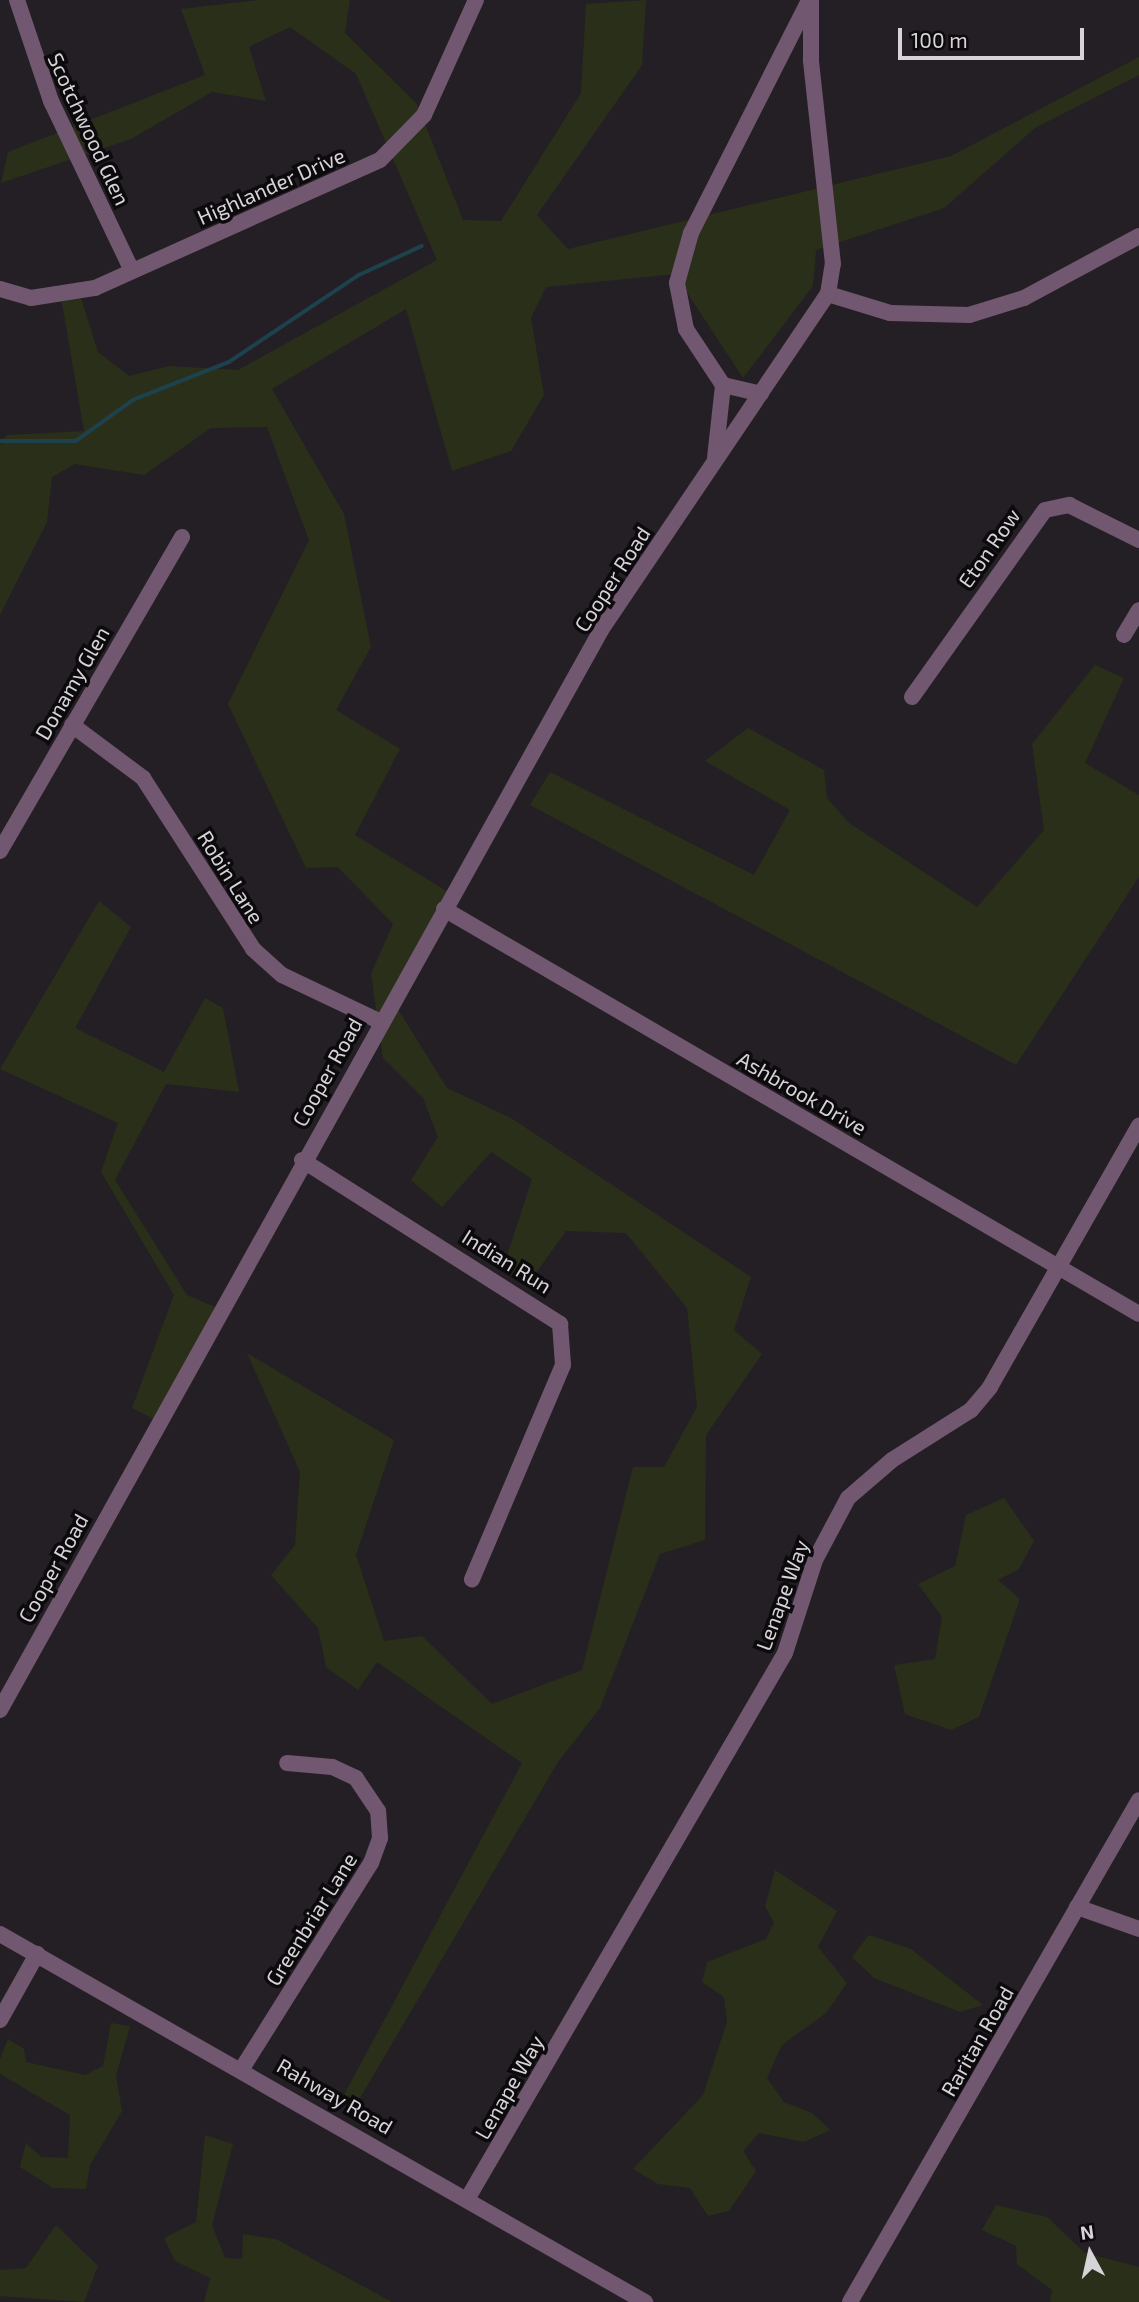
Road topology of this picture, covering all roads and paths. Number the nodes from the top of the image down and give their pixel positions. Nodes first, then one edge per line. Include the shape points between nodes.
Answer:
1 (17, 0) edge
2 (476, 0) edge
3 (810, 0) edge
4 (779, 56) junction
5 (811, 60) junction
6 (1139, 236) edge
7 (132, 271) junction
8 (0, 289) edge
9 (828, 294) junction
10 (723, 386) junction
11 (761, 394) junction
12 (712, 467) junction
13 (182, 537) dead end
14 (1139, 540) edge
15 (1139, 610) edge
16 (1124, 635) dead end
17 (912, 697) dead end
18 (72, 725) junction
19 (0, 851) edge
20 (444, 909) junction
21 (379, 1021) junction
22 (1139, 1126) edge
23 (302, 1160) junction
24 (1055, 1264) junction
25 (1139, 1314) edge
26 (472, 1578) dead end
27 (0, 1710) edge
28 (287, 1763) dead end
29 (1139, 1800) edge
30 (1077, 1907) junction
31 (1139, 1929) edge
32 (0, 1934) edge
33 (37, 1954) junction
34 (0, 2020) edge
35 (243, 2067) junction
36 (469, 2196) junction
37 (645, 2302) edge
38 (850, 2302) edge

1 - 7 street, Scotchwood Glen via 51,101
2 - 7 street, Highlander Drive via 424,115 397,149
3 - 4 street, Cooper Road
3 - 5 street, Cooper Road
4 - 5 street
4 - 10 street, Cooper Road via 691,233 677,283 686,329
5 - 9 street, Cooper Road via 833,264
6 - 9 street via 1024,298 969,315 890,313
7 - 8 street, Highlander Drive via 65,296 31,298
9 - 11 street, Cooper Road
10 - 11 street
10 - 12 street, Cooper Road via 724,419
11 - 12 street, Cooper Road
12 - 20 street, Cooper Road via 601,631
13 - 18 street, Donamy Glen
14 - 17 street, Eton Row via 1069,505 1045,510
15 - 16 street
18 - 19 street, Donamy Glen
18 - 21 street, Robin Lane via 143,778 253,949 282,975
20 - 21 street, Cooper Road
20 - 24 street, Ashbrook Drive
21 - 23 street, Cooper Road
22 - 24 street, Lenape Way
23 - 26 street, Indian Run via 561,1325 563,1365
23 - 27 street, Cooper Road
24 - 25 street, Ashbrook Drive
24 - 36 street, Lenape Way via 990,1387 971,1410 892,1460 848,1497 815,1560 785,1653
28 - 35 street, Greenbriar Lane via 332,1767 356,1778 378,1811 380,1838 371,1863
29 - 30 street, Raritan Road
30 - 31 street
30 - 38 street, Raritan Road
32 - 33 street, Rahway Road
33 - 34 street
33 - 35 street, Rahway Road
35 - 36 street, Rahway Road
36 - 37 street, Rahway Road

